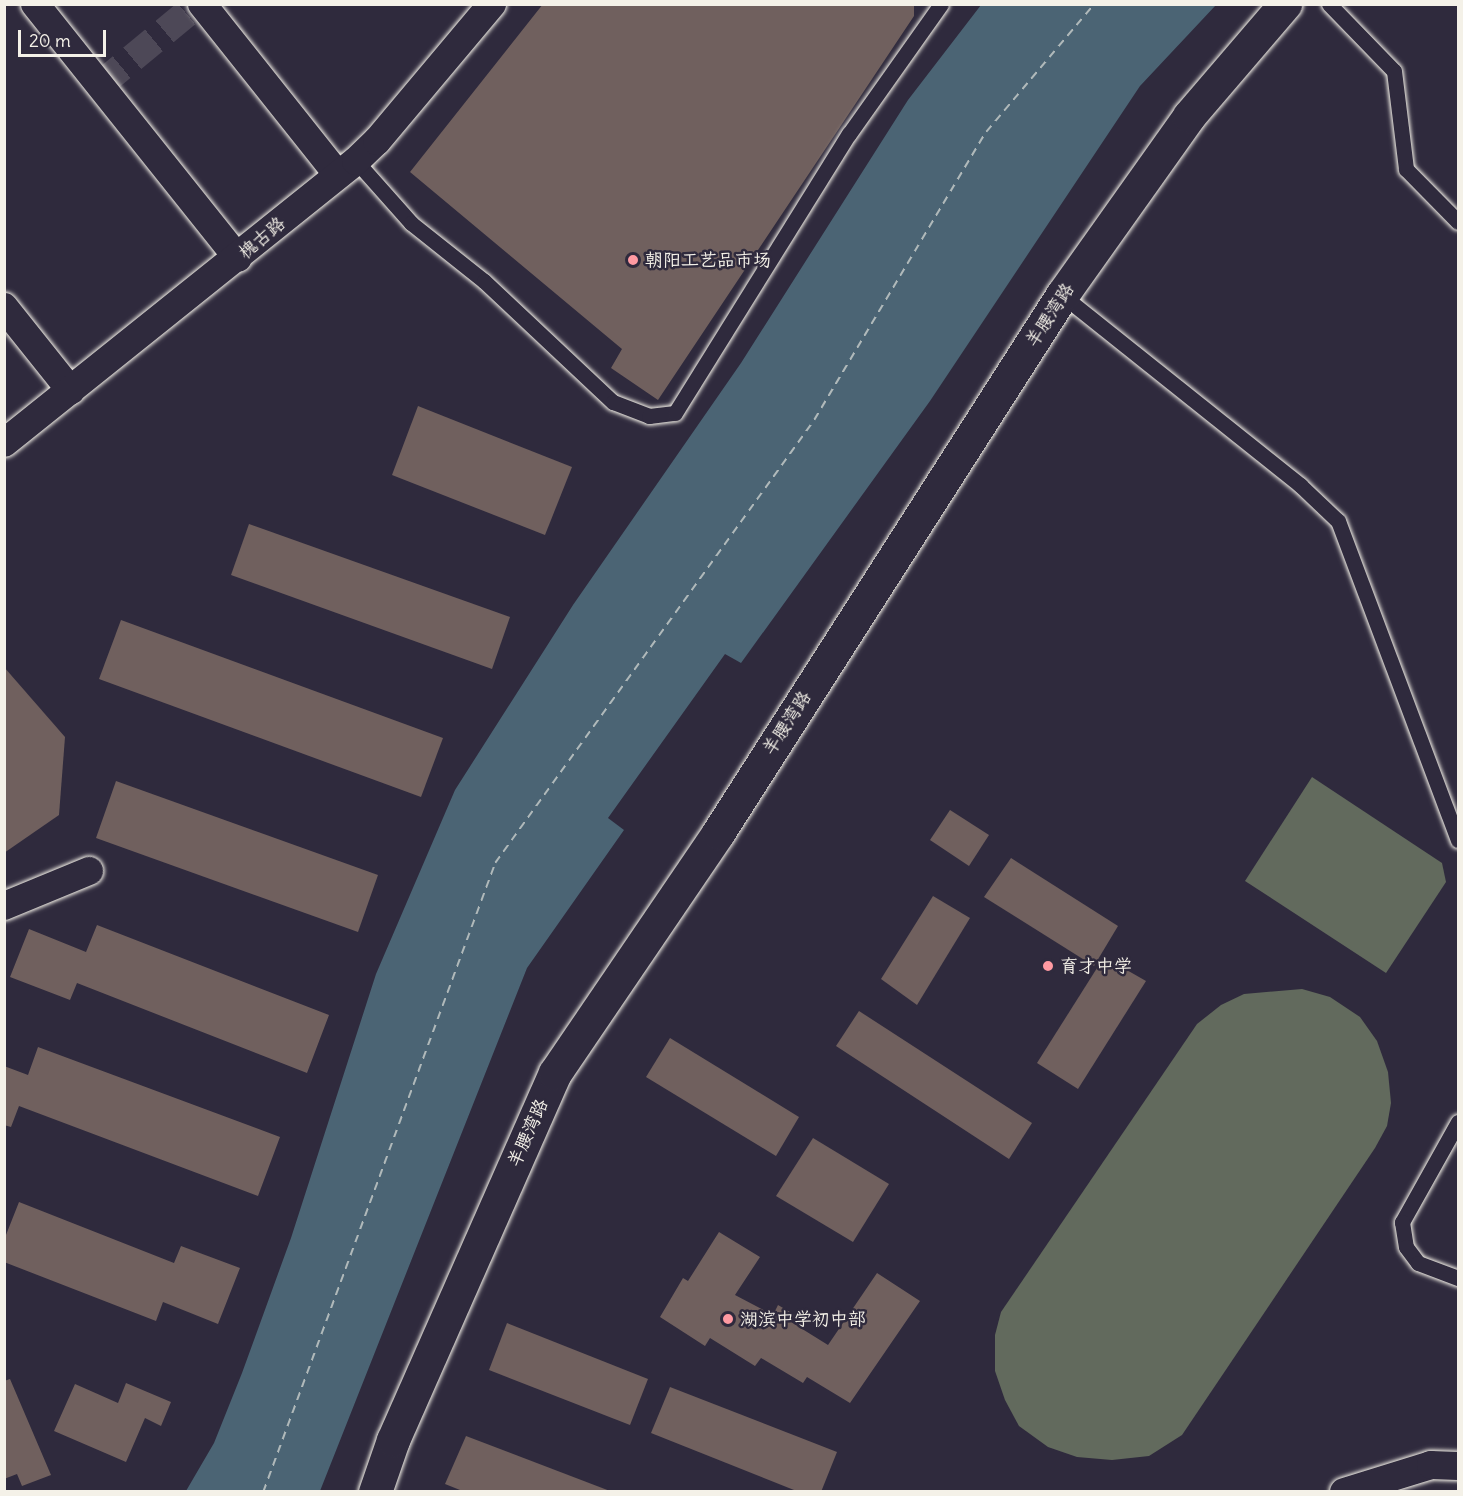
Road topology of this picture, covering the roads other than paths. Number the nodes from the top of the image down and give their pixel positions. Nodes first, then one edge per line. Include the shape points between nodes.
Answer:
1 (35, 4) edge
2 (202, 4) edge
3 (492, 4) edge
4 (941, 4) edge
5 (1285, 4) edge
6 (1329, 4) edge
7 (347, 168) junction
8 (1458, 222) edge
9 (238, 258) junction
10 (1062, 295) junction
11 (4, 307) edge
12 (71, 391) junction
13 (4, 443) edge
14 (1458, 840) edge
15 (89, 871) dead end
16 (4, 906) edge
17 (1458, 1122) edge
18 (1458, 1278) edge
19 (1458, 1466) edge
20 (375, 1491) edge
21 (1344, 1491) edge

1 - 9 street
2 - 7 street
3 - 7 street, 槐古路 via 377,141
4 - 7 lane via 849,134 675,413 649,416 613,402 484,281
5 - 10 street, 羊腰湾路 via 1189,116
6 - 8 lane via 1394,71 1406,169
7 - 9 street, 槐古路
9 - 12 street, 槐古路
10 - 14 lane via 1300,485 1338,521
10 - 20 street, 羊腰湾路 via 718,833 555,1073 393,1440
11 - 12 street
12 - 13 street, 槐古路
15 - 16 street
17 - 18 lane via 1402,1222 1406,1247 1418,1263
19 - 21 street via 1431,1466

